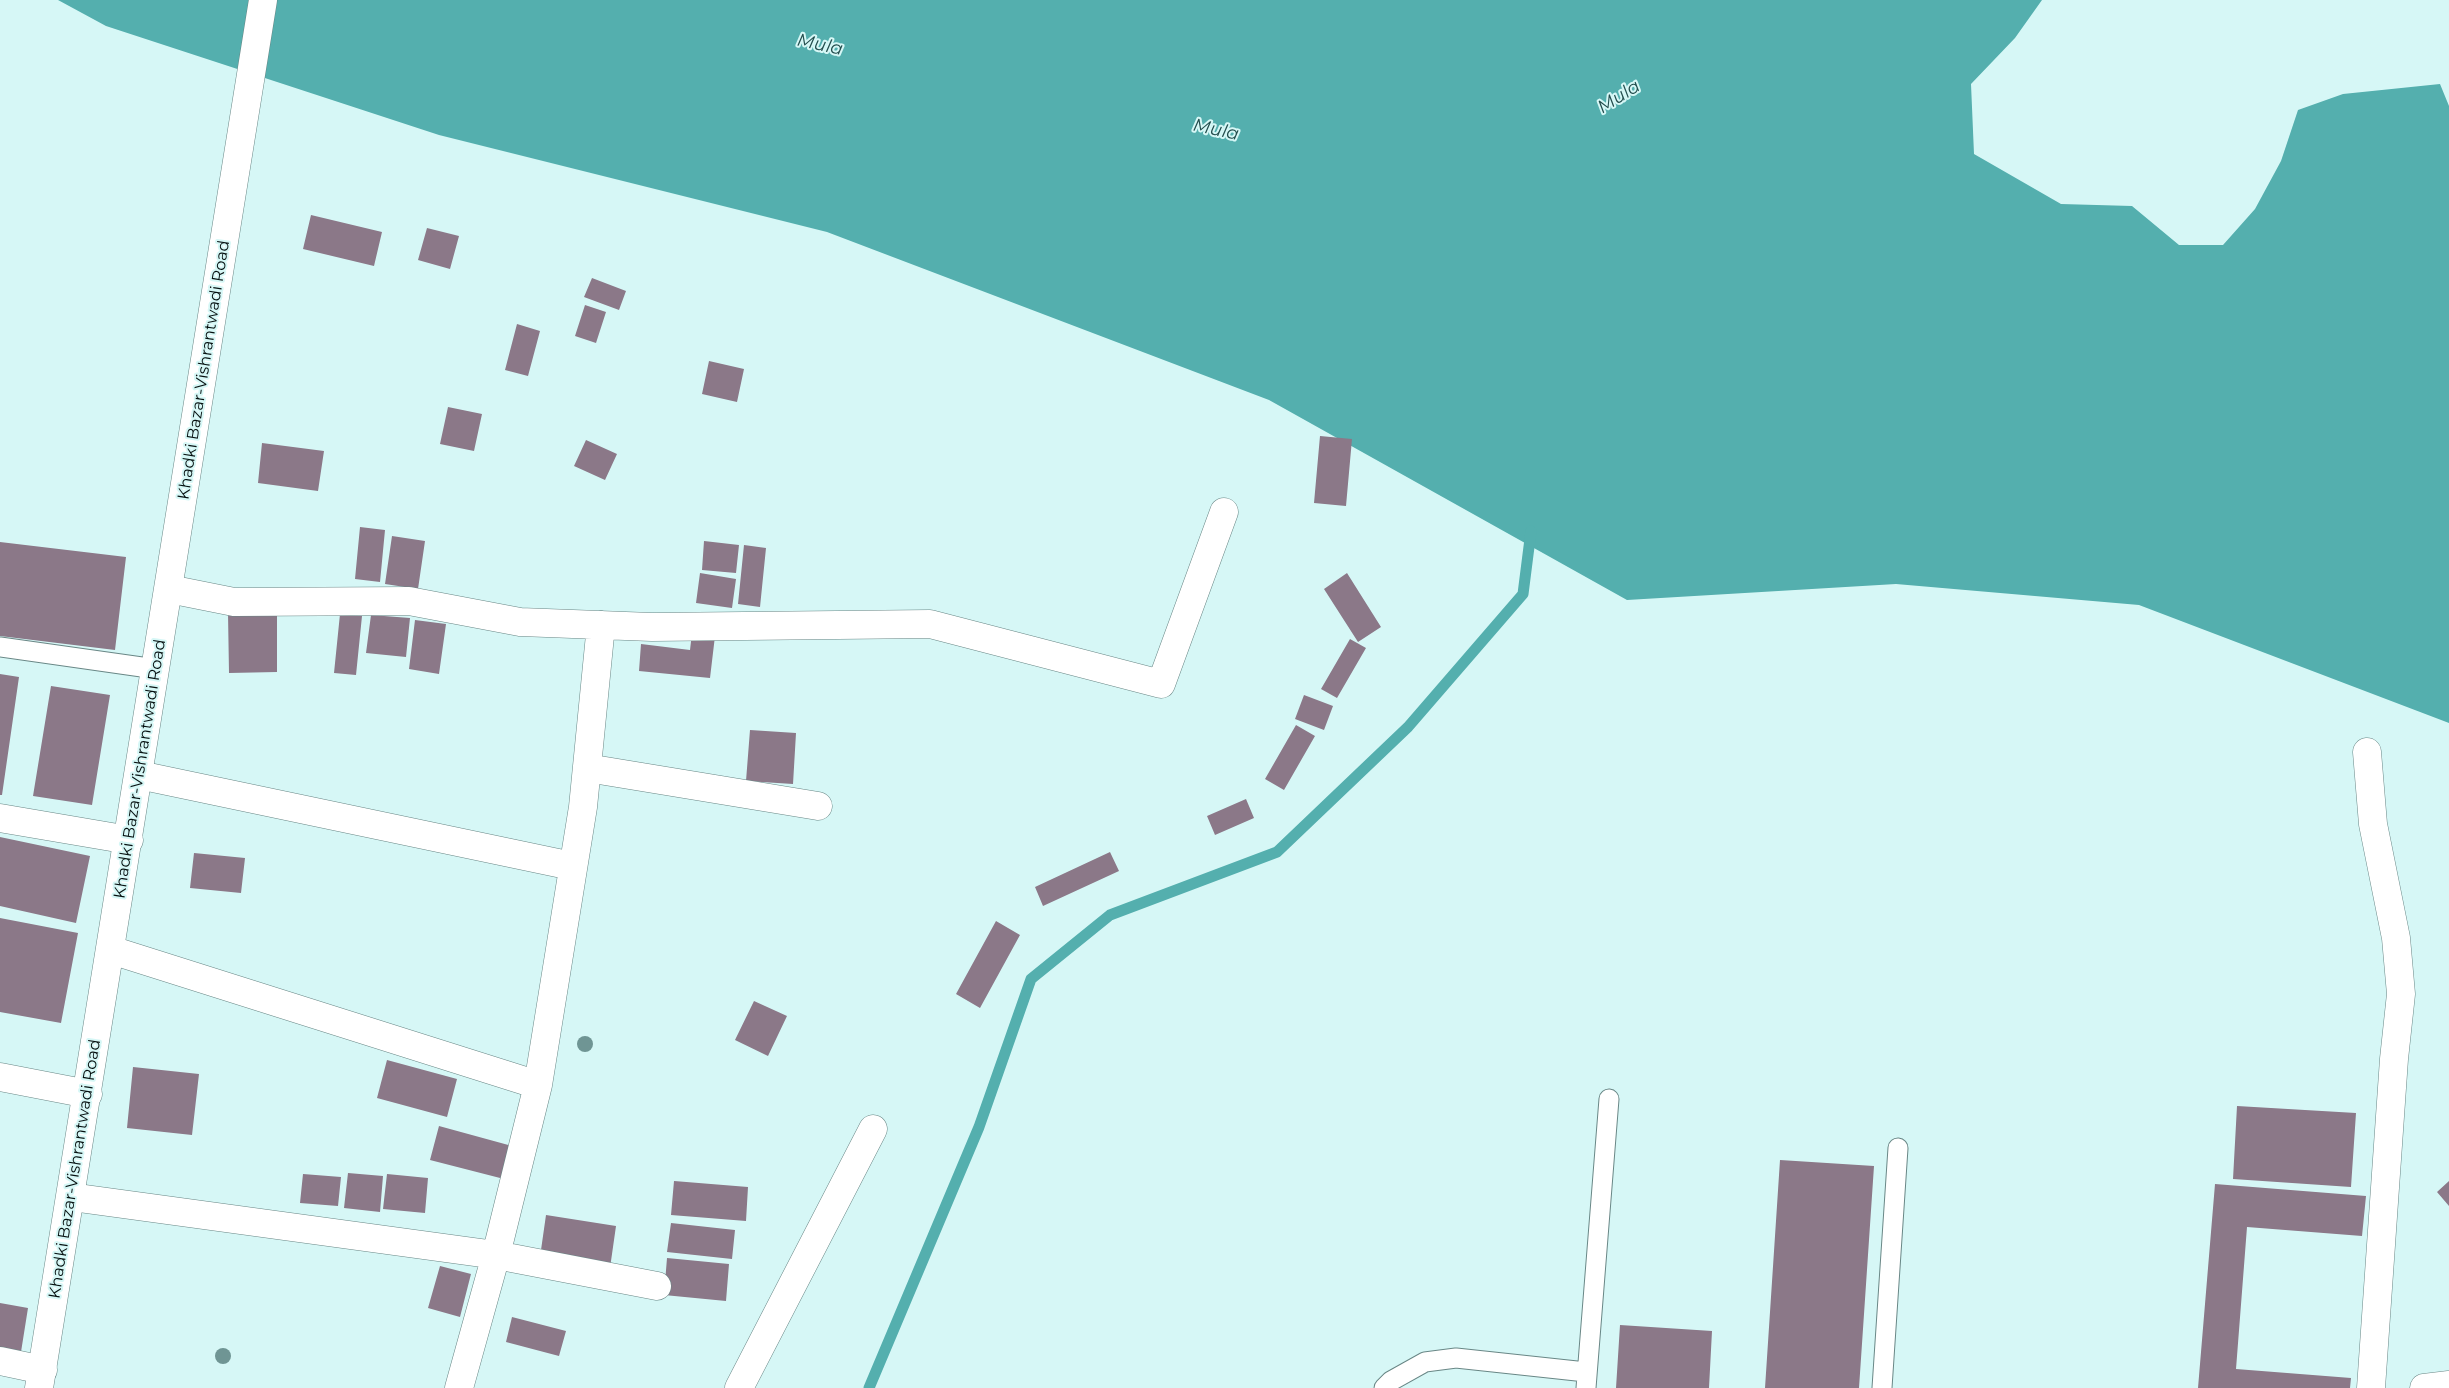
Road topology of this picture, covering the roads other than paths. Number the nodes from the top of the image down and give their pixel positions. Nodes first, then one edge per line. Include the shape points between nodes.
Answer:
1 (263, 0) edge
2 (1224, 512) dead end
3 (169, 589) junction
4 (601, 624) junction
5 (0, 647) edge
6 (156, 669) junction
7 (2367, 752) dead end
8 (587, 768) junction
9 (139, 775) junction
10 (818, 806) dead end
11 (0, 818) edge
12 (129, 840) junction
13 (572, 866) junction
14 (111, 950) junction
15 (0, 1077) edge
16 (538, 1085) junction
17 (88, 1094) junction
18 (1609, 1099) dead end
19 (873, 1129) dead end
20 (1898, 1148) dead end
21 (71, 1197) junction
22 (496, 1255) junction
23 (657, 1286) dead end
24 (0, 1361) edge
25 (41, 1379) edge
26 (1586, 1380) edge
27 (2449, 1385) edge
28 (459, 1388) edge
29 (739, 1388) edge
30 (1384, 1388) edge
31 (1882, 1388) edge
32 (2371, 1388) edge
33 (2424, 1388) edge

1 - 3 street, Khadki Bazar-Vishrantwadi Road
2 - 4 street via 1161,684 930,624 652,627
3 - 4 street via 234,602 410,601 520,622
3 - 6 street, Khadki Bazar-Vishrantwadi Road
4 - 8 street
5 - 6 lane
6 - 9 street, Khadki Bazar-Vishrantwadi Road
7 - 32 street via 2373,824 2396,938 2401,994
8 - 10 street
8 - 13 street
9 - 12 street, Khadki Bazar-Vishrantwadi Road
9 - 13 street
11 - 12 street
12 - 14 street, Khadki Bazar-Vishrantwadi Road
13 - 16 street
14 - 16 street
14 - 17 street, Khadki Bazar-Vishrantwadi Road
15 - 17 street
16 - 22 street
17 - 21 street, Khadki Bazar-Vishrantwadi Road
18 - 26 lane
19 - 29 street
20 - 31 lane
21 - 22 street
21 - 25 street, Khadki Bazar-Vishrantwadi Road
22 - 23 street
22 - 28 street
24 - 25 street
26 - 30 lane via 1456,1358 1425,1362
27 - 33 street

